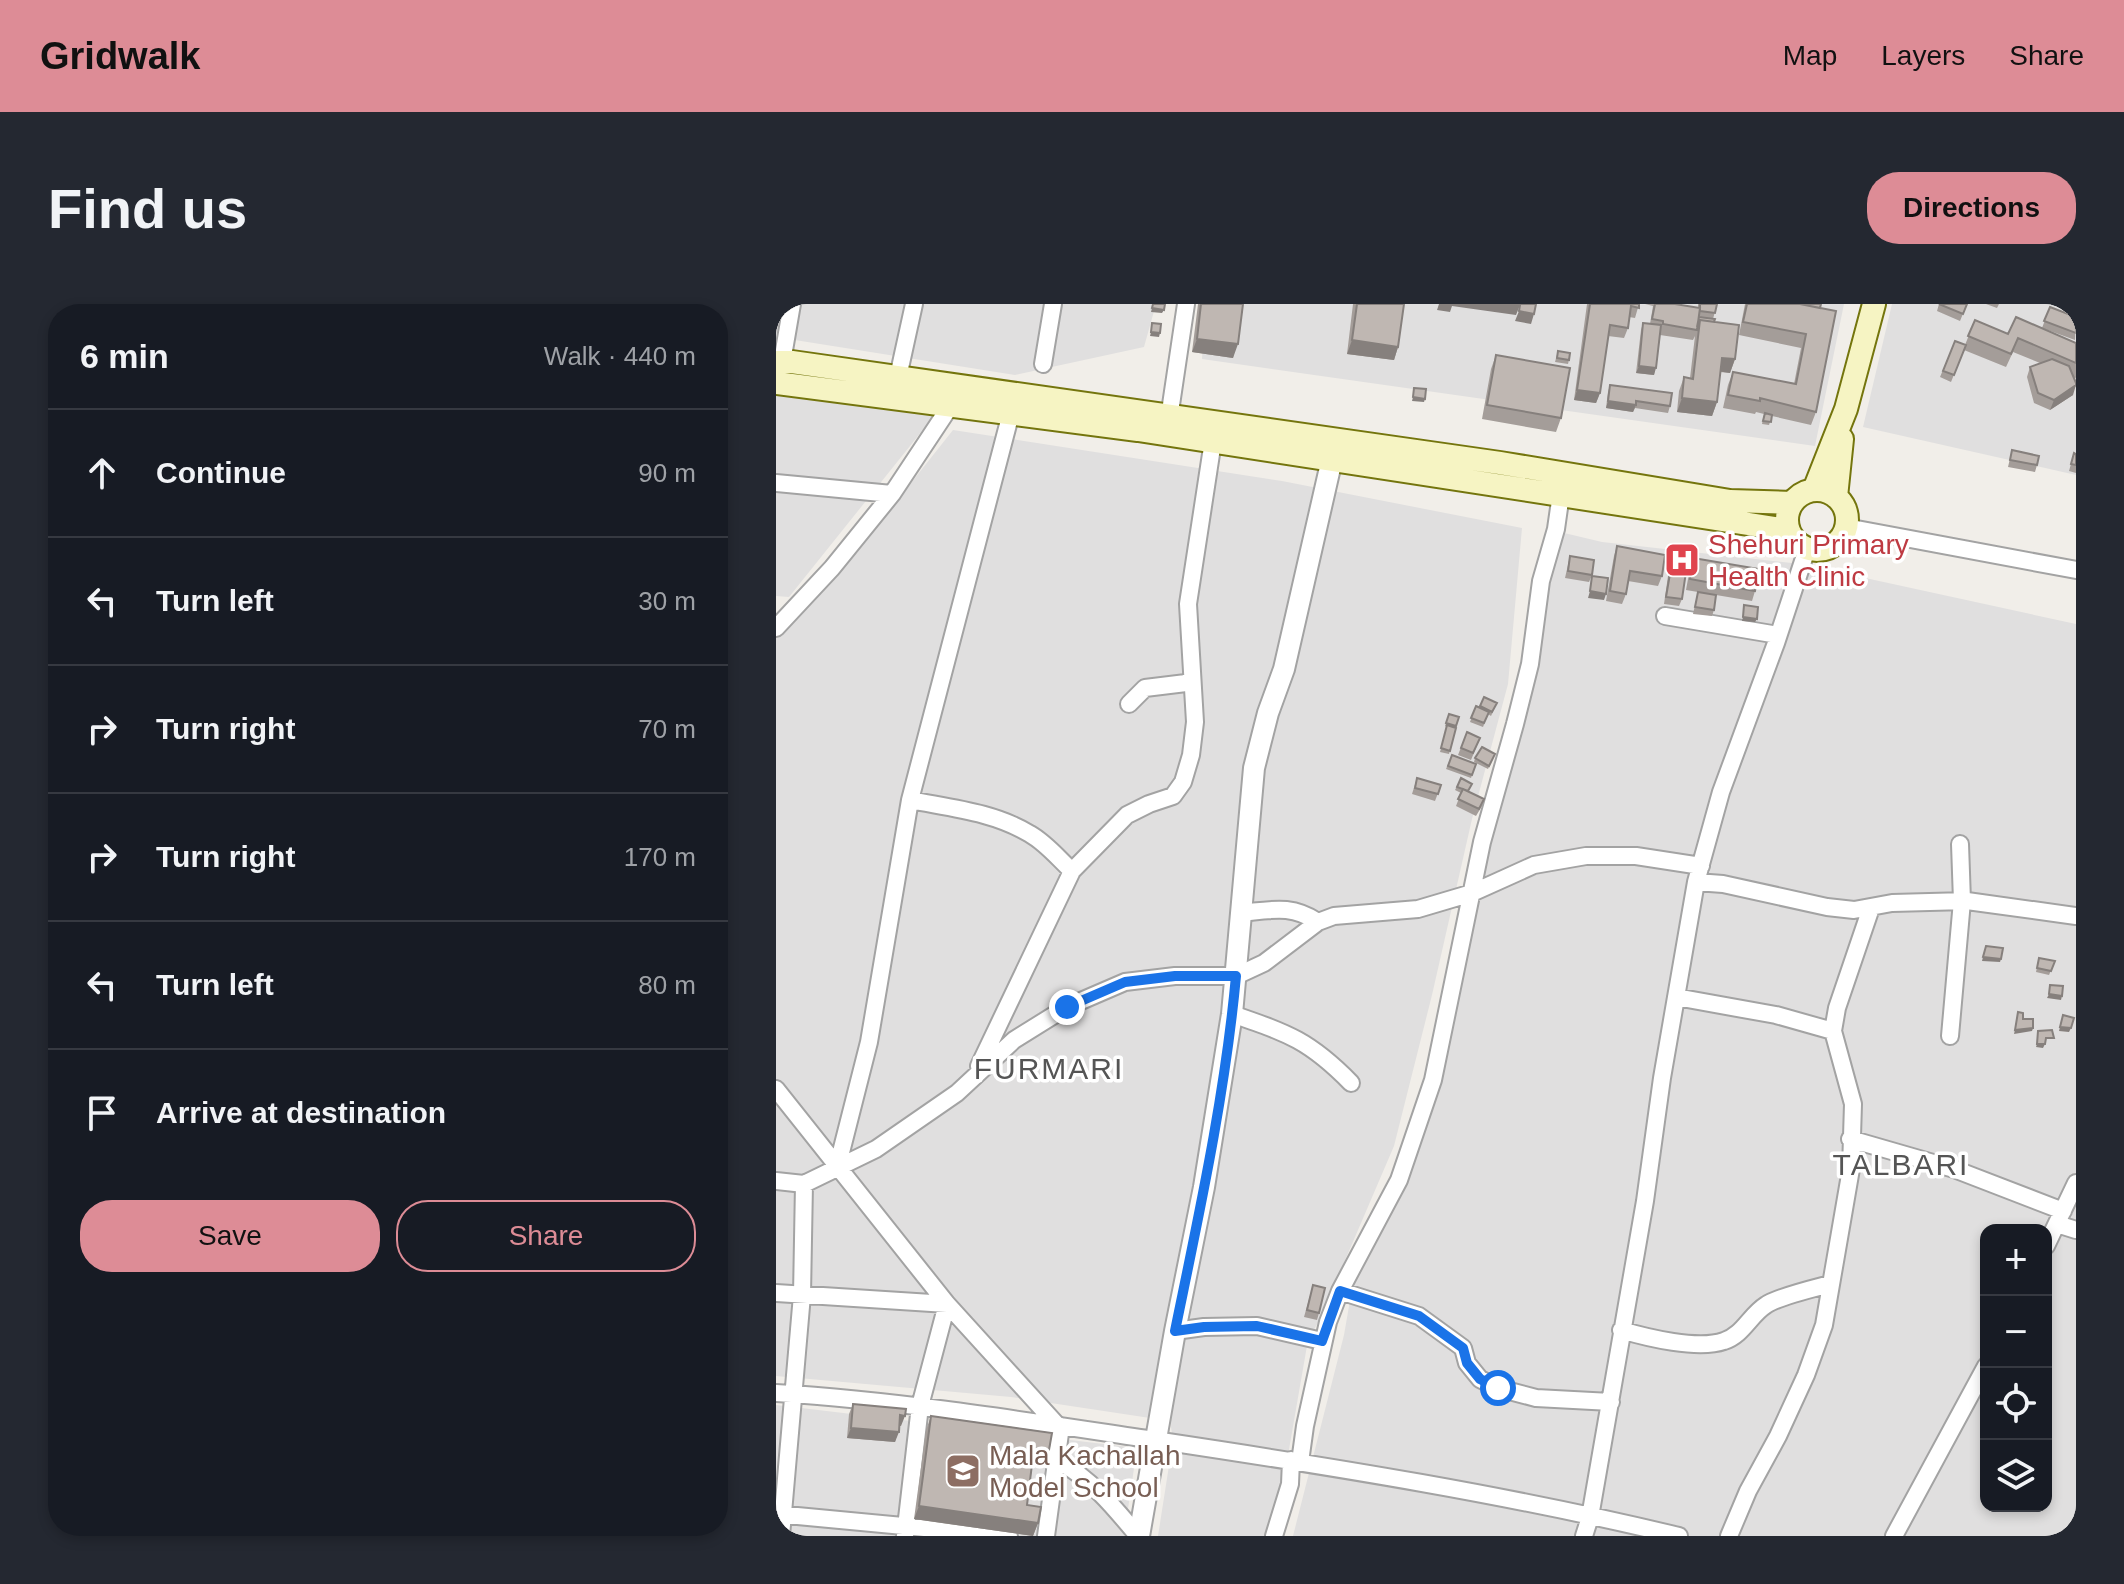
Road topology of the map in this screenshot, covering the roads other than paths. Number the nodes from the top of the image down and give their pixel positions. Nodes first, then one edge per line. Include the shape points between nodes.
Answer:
1 (792, 304) edge
2 (914, 304) edge
3 (1053, 304) edge
4 (1186, 304) edge
5 (1871, 304) edge
6 (1043, 364) dead end
7 (778, 369) edge
8 (898, 377) junction
9 (951, 405) junction
10 (1011, 413) junction
11 (1168, 425) junction
12 (1213, 441) junction
13 (1332, 459) junction
14 (776, 483) edge
15 (892, 494) junction
16 (1561, 494) junction
17 (1825, 494) junction
18 (1792, 503) junction
19 (1846, 527) junction
20 (1788, 530) junction
21 (1807, 549) junction
22 (2076, 570) edge
23 (776, 604) edge
24 (793, 607) junction
25 (1665, 616) dead end
26 (776, 628) edge
27 (1778, 635) junction
28 (1192, 678) junction
29 (1129, 704) dead end
30 (910, 800) junction
31 (1960, 844) dead end
32 (1072, 871) junction
33 (1698, 874) junction
34 (1472, 893) junction
35 (1962, 901) junction
36 (1871, 908) junction
37 (1240, 913) junction
38 (2076, 916) edge
39 (1318, 922) junction
40 (1236, 976) junction
41 (1676, 997) junction
42 (1232, 1014) junction
43 (1833, 1031) junction
44 (1950, 1036) dead end
45 (975, 1075) junction
46 (1351, 1083) dead end
47 (776, 1089) edge
48 (1850, 1139) junction
49 (837, 1168) junction
50 (776, 1181) edge
51 (2076, 1183) edge
52 (804, 1184) junction
53 (2060, 1217) junction
54 (2076, 1230) edge
55 (2052, 1234) edge
56 (1830, 1284) junction
57 (1340, 1291) junction
58 (776, 1293) edge
59 (802, 1295) junction
60 (947, 1304) junction
61 (1621, 1330) junction
62 (1175, 1331) junction
63 (1322, 1341) junction
64 (1985, 1368) edge
65 (776, 1393) edge
66 (795, 1394) junction
67 (1611, 1402) junction
68 (920, 1406) junction
69 (1059, 1425) junction
70 (1157, 1441) junction
71 (1057, 1460) junction
72 (1296, 1461) junction
73 (780, 1514) edge
74 (1590, 1517) junction
75 (906, 1530) edge
76 (781, 1536) edge
77 (1009, 1536) edge
78 (1046, 1536) edge
79 (1138, 1536) edge
80 (1274, 1536) edge
81 (1584, 1536) edge
82 (1679, 1536) edge
83 (1729, 1536) edge
84 (1894, 1536) edge

1 - 7 street
2 - 8 street
3 - 6 street
4 - 11 street
5 - 17 main road
7 - 8 main road
7 - 9 main road
8 - 11 main road
9 - 10 main road
9 - 15 street
10 - 11 main road
10 - 30 street
11 - 12 main road
11 - 18 main road via 1500,463 1730,501
12 - 13 main road
12 - 28 street via 1188,604
13 - 16 main road
13 - 37 street via 1284,669 1254,768
14 - 15 street
15 - 24 street
16 - 20 main road
16 - 34 street via 1541,581 1530,664
17 - 18 main road via 1805,492
17 - 19 main road via 1845,511
18 - 20 main road
19 - 21 main road via 1831,547
19 - 22 street
20 - 21 main road
21 - 27 street
23 - 24 street
24 - 26 street
25 - 27 street
27 - 33 street via 1721,792
28 - 29 street via 1145,688
28 - 32 street via 1195,722 1183,782 1173,796 1127,815
30 - 32 street via 995,817 1029,833
30 - 49 street via 869,1042
31 - 35 street
32 - 45 street
33 - 34 street via 1636,856 1586,856 1524,868
33 - 36 street via 1827,907
33 - 41 street
34 - 39 street via 1418,909 1357,912
34 - 57 street via 1433,1080 1399,1180
35 - 36 street
35 - 38 street
35 - 44 street
36 - 43 street
37 - 39 street via 1288,908
37 - 40 street
39 - 40 street via 1264,963
40 - 42 street
40 - 45 street via 1125,982 1067,1007 1014,1040
41 - 43 street
41 - 61 street
42 - 46 street via 1300,1039
42 - 62 street
43 - 48 street via 1853,1104
45 - 49 street via 876,1149
47 - 49 street
48 - 53 street via 1954,1169
48 - 56 street via 1851,1169
49 - 52 street
49 - 60 street
50 - 52 street
51 - 53 street
52 - 59 street
53 - 54 street
53 - 55 street
56 - 61 street via 1767,1304 1737,1335 1711,1344 1659,1341
56 - 83 street via 1824,1325 1806,1375
57 - 63 street
57 - 67 street via 1419,1316 1463,1348 1480,1379 1498,1388 1536,1398
58 - 59 street
59 - 60 street
59 - 66 street
60 - 68 street
60 - 69 street
61 - 67 street
62 - 63 street via 1257,1326
62 - 70 street
63 - 72 street
64 - 84 street
65 - 66 street
66 - 68 street
66 - 73 street
67 - 74 street
68 - 69 street
68 - 75 street
69 - 70 street
69 - 71 street
70 - 72 street
70 - 79 street
71 - 78 street
71 - 79 street via 1104,1496
72 - 74 street
72 - 80 street
73 - 75 street
73 - 76 street
74 - 81 street
74 - 82 street
75 - 77 street

